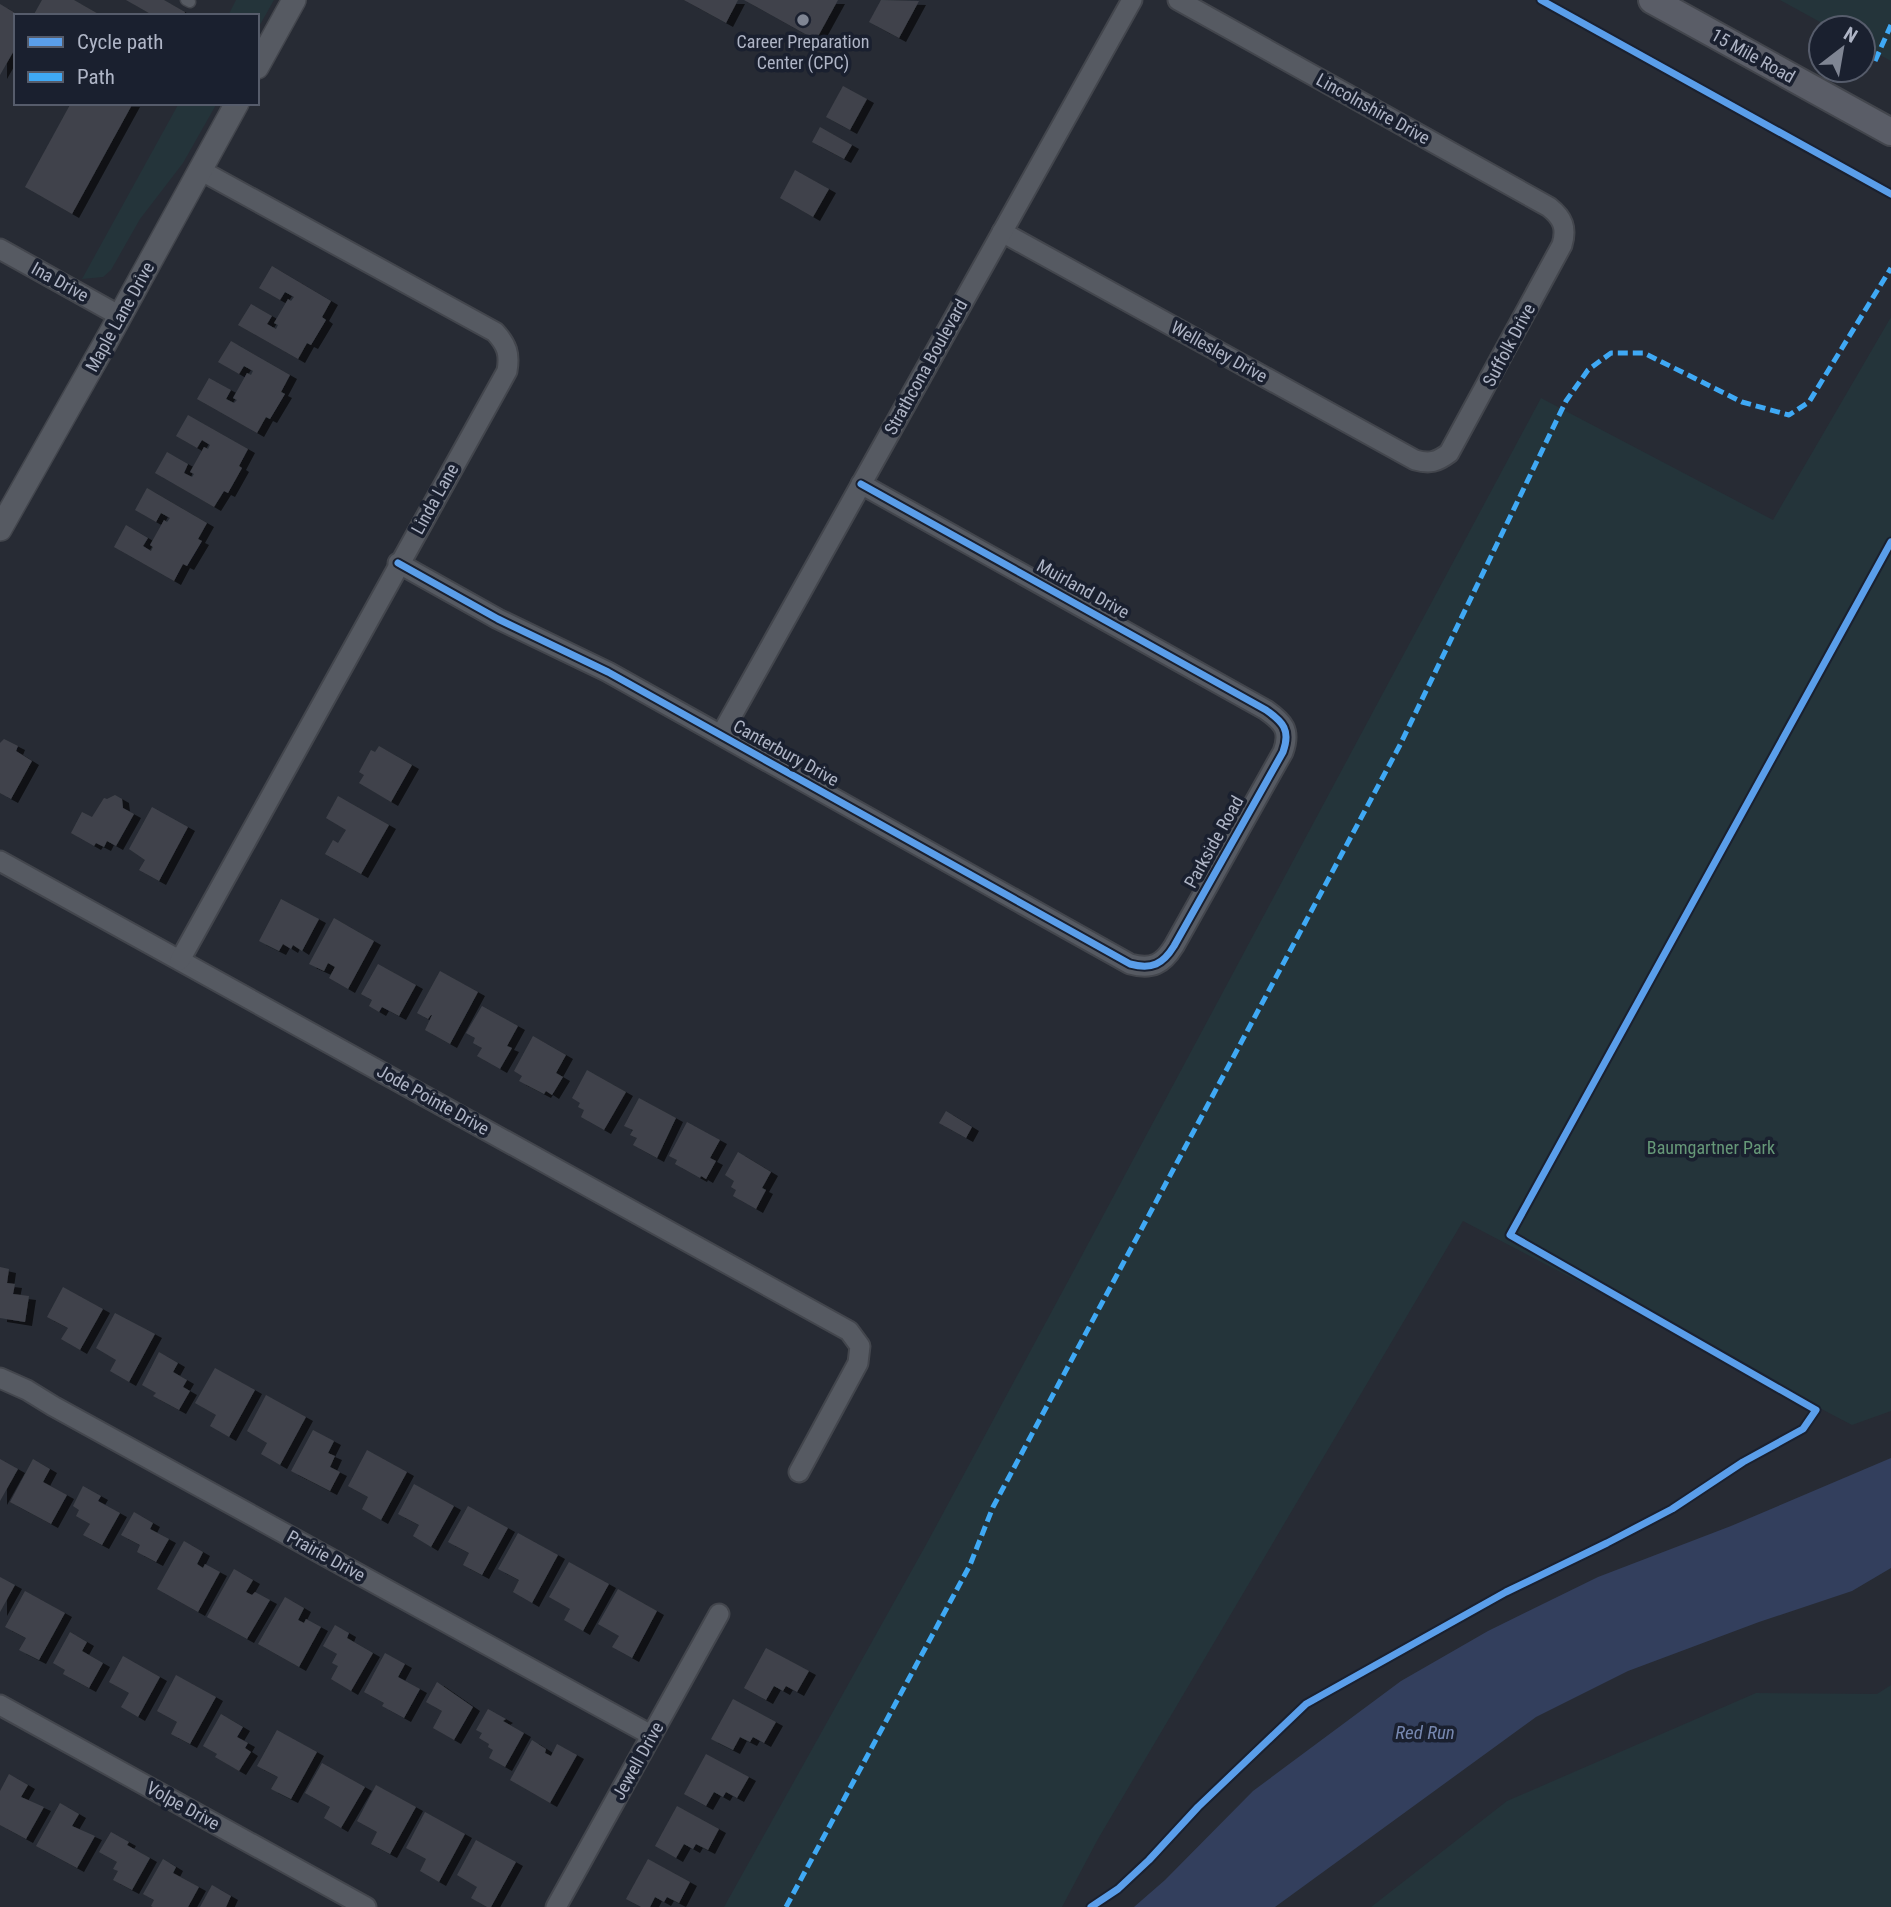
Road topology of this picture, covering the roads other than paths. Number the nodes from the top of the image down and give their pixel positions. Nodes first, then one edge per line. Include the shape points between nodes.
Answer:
1 (294, 0) edge
2 (1132, 0) edge
3 (1178, 0) edge
4 (1652, 0) edge
5 (259, 63) edge
6 (236, 105) edge
7 (1891, 132) edge
8 (200, 170) junction
9 (1563, 223) joint
10 (1002, 232) junction
11 (0, 249) edge
12 (120, 316) junction
13 (1439, 460) joint
14 (861, 484) junction
15 (0, 529) edge
16 (398, 564) junction
17 (1286, 728) joint
18 (721, 735) junction
19 (0, 861) edge
20 (180, 960) junction
21 (1157, 965) joint
22 (0, 1378) edge
23 (799, 1472) dead end
24 (719, 1614) dead end
25 (0, 1705) edge
26 (652, 1735) junction
27 (366, 1907) edge
28 (556, 1907) edge

1 - 5 street
2 - 10 street, Strathcona Boulevard
3 - 9 street, Lincolnshire Drive via 1549,207
4 - 7 main road, 15 Mile Road
6 - 8 street, Maple Lane Drive
8 - 12 street, Maple Lane Drive
8 - 16 street, Linda Lane via 495,332 505,343 507,370
9 - 13 street, Suffolk Drive via 1562,245 1456,442
10 - 13 street, Wellesley Drive via 1415,460 1427,464
10 - 14 street, Strathcona Boulevard
11 - 12 street, Ina Drive
12 - 15 street, Maple Lane Drive
14 - 17 street, Muirland Drive via 1266,710
14 - 18 street, Strathcona Boulevard
16 - 18 street, Canterbury Drive
16 - 20 street, Linda Lane
17 - 21 street, Parkside Road via 1283,752 1167,958
18 - 21 street, Canterbury Drive via 1130,964
19 - 20 street, Jode Pointe Drive
20 - 23 street, Jode Pointe Drive via 849,1331 860,1346 858,1363
22 - 26 street, Prairie Drive
24 - 26 street, Jewell Drive
25 - 27 street, Volpe Drive
26 - 28 street, Jewell Drive

